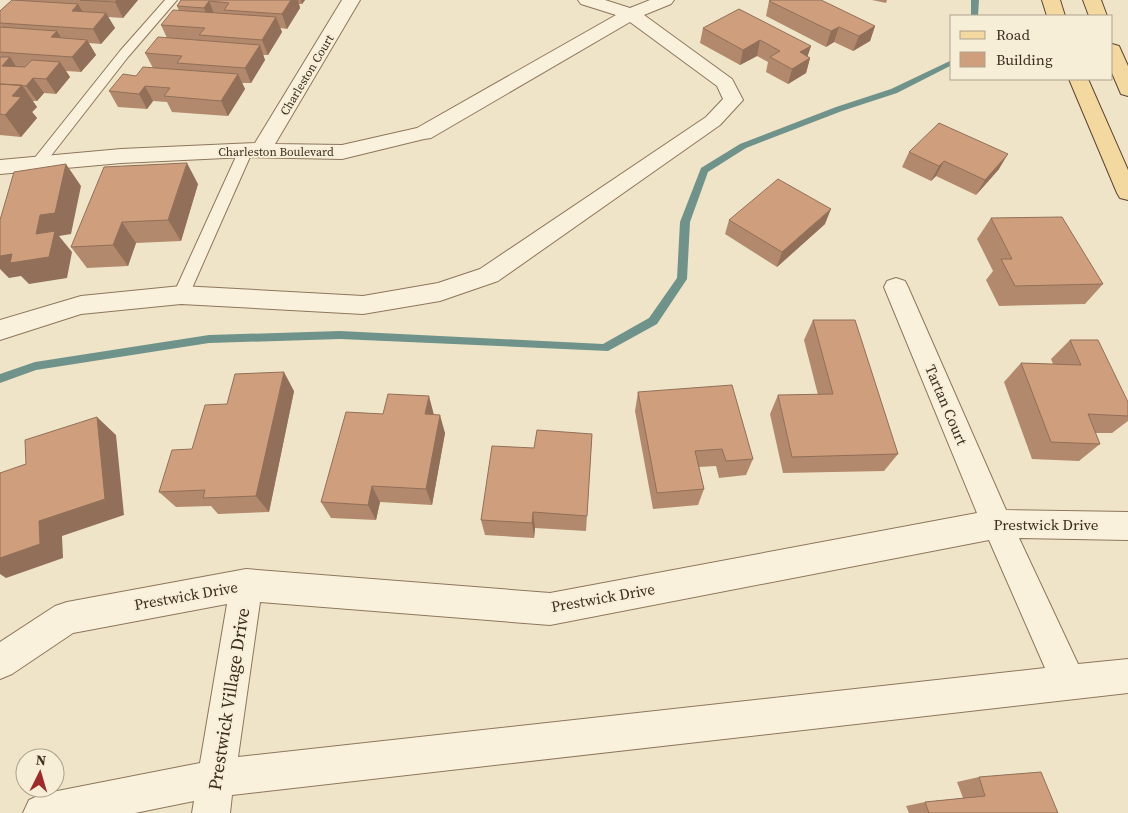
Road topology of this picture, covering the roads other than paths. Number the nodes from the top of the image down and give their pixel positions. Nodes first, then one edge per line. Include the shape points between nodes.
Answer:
1 (171, 0) edge
2 (351, 0) edge
3 (587, 0) edge
4 (665, 0) edge
5 (1051, 0) edge
6 (1092, 0) edge
7 (631, 14) junction
8 (1056, 15) edge
9 (1098, 15) edge
10 (1113, 52) edge
11 (1078, 80) edge
12 (1128, 90) edge
13 (254, 150) junction
14 (38, 163) junction
15 (0, 167) edge
16 (1128, 193) edge
17 (896, 287) dead end
18 (181, 294) junction
19 (0, 330) edge
20 (997, 524) junction
21 (1128, 526) edge
22 (246, 585) junction
23 (0, 662) edge
24 (1128, 676) edge
25 (1069, 683) junction
26 (217, 778) junction
27 (42, 813) edge
28 (211, 813) edge

1 - 14 lane
2 - 13 street, Charleston Court
3 - 7 street
4 - 7 street, Charleston Boulevard
5 - 8 main road
6 - 9 main road
7 - 13 street, Charleston Boulevard via 424,133 342,152
7 - 18 street via 725,83 733,100 713,120 489,275 440,292 363,305
10 - 12 main road
11 - 16 main road
13 - 14 street, Charleston Boulevard
13 - 18 lane
14 - 15 street, Charleston Boulevard
17 - 20 street, Tartan Court
18 - 19 street via 81,305
20 - 21 street, Prestwick Drive
20 - 22 street, Prestwick Drive via 550,610
20 - 25 street, Tartan Court
22 - 23 street, Prestwick Drive via 67,618
22 - 26 street, Prestwick Village Drive
24 - 25 street
25 - 26 street
26 - 27 street
26 - 28 street, Prestwick Village Drive

